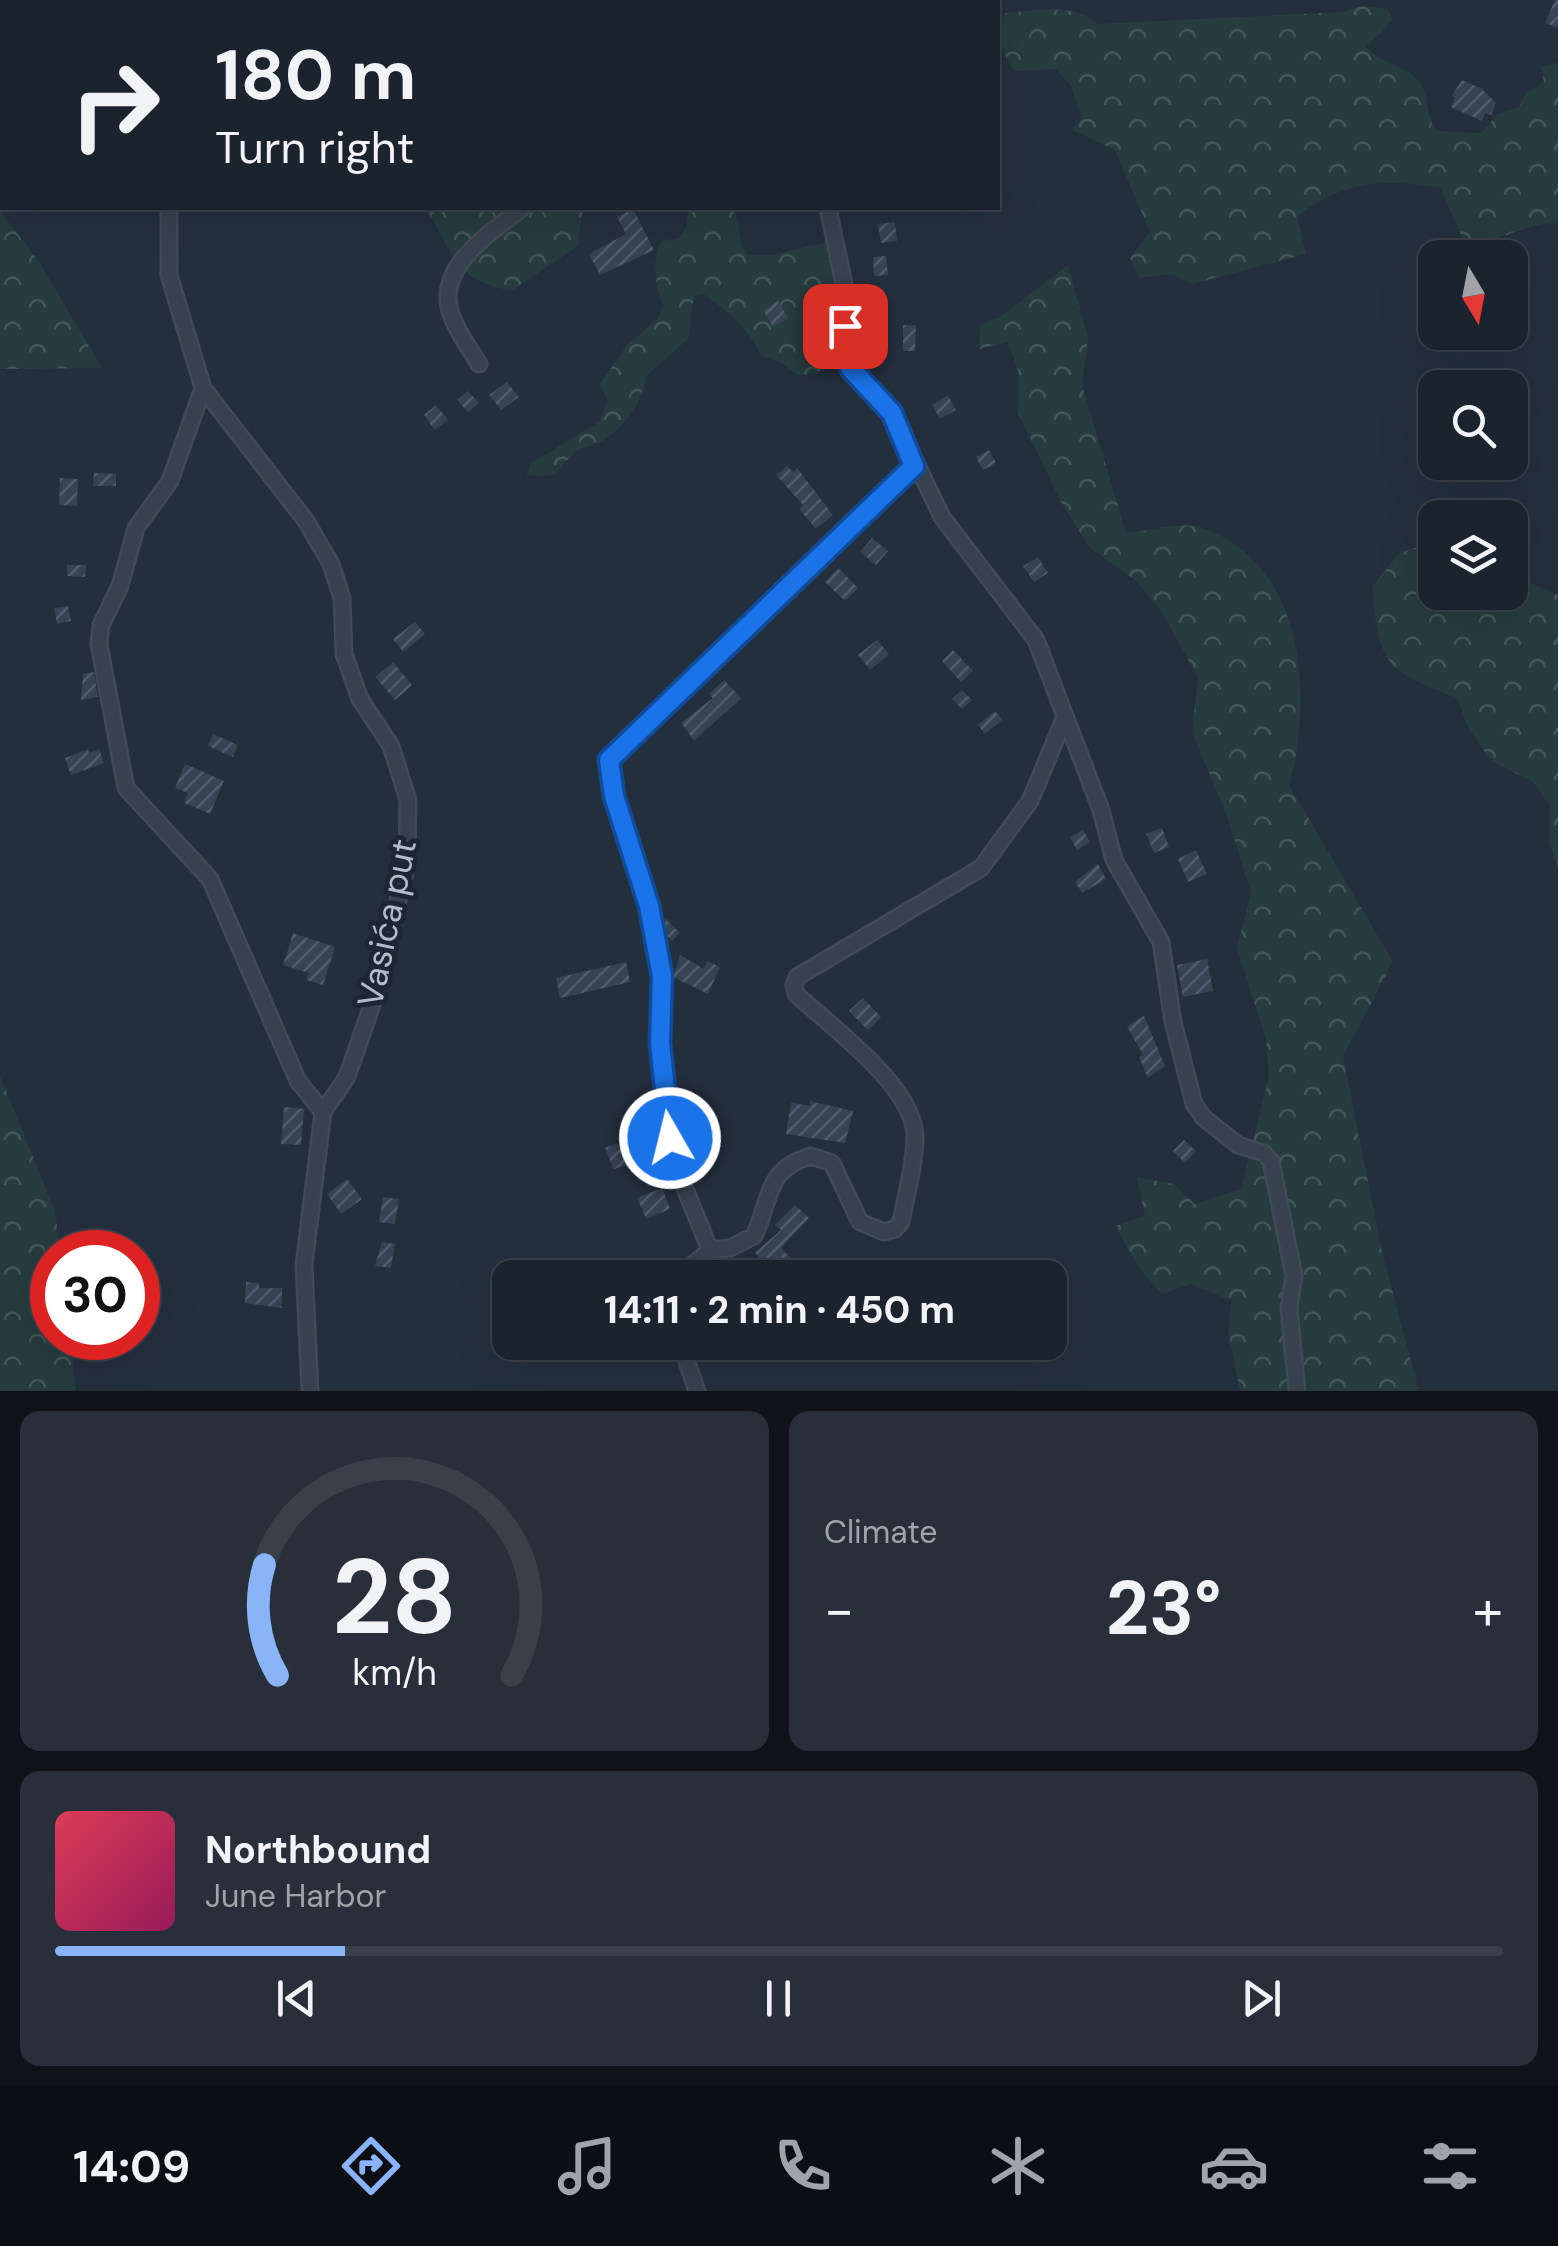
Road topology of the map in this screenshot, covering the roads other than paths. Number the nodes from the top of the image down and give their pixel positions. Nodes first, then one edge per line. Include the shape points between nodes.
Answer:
1 (169, 210) edge
2 (519, 210) edge
3 (828, 210) edge
4 (479, 364) dead end
5 (202, 388) junction
6 (914, 466) junction
7 (1065, 717) junction
8 (323, 1112) junction
9 (710, 1250) junction
10 (699, 1260) edge
11 (686, 1360) edge
12 (310, 1391) edge
13 (697, 1391) edge
14 (1298, 1391) edge

1 - 5 street, Vasića put via 169,275
2 - 4 street via 468,251 448,291 451,316
3 - 6 street via 845,289 850,368 892,413
5 - 8 street, Vasića put via 332,564 342,598 344,654 360,699 392,746 408,800 406,865 372,1005 347,1078
5 - 8 street via 170,481 136,528 101,625 105,680 126,788 210,879 298,1080
6 - 7 street via 942,517 1024,621
6 - 9 street via 609,760 662,976 662,1080 674,1164
7 - 9 street via 1030,800 980,868 866,932 794,985 890,1083 912,1119 901,1222 884,1232 860,1222 832,1162 811,1156 782,1168 754,1236
7 - 14 street via 1114,860 1161,942 1194,1104 1238,1145 1264,1152 1276,1174 1294,1276 1289,1308
8 - 12 street, Vasića put via 304,1265
9 - 10 street
11 - 13 street

